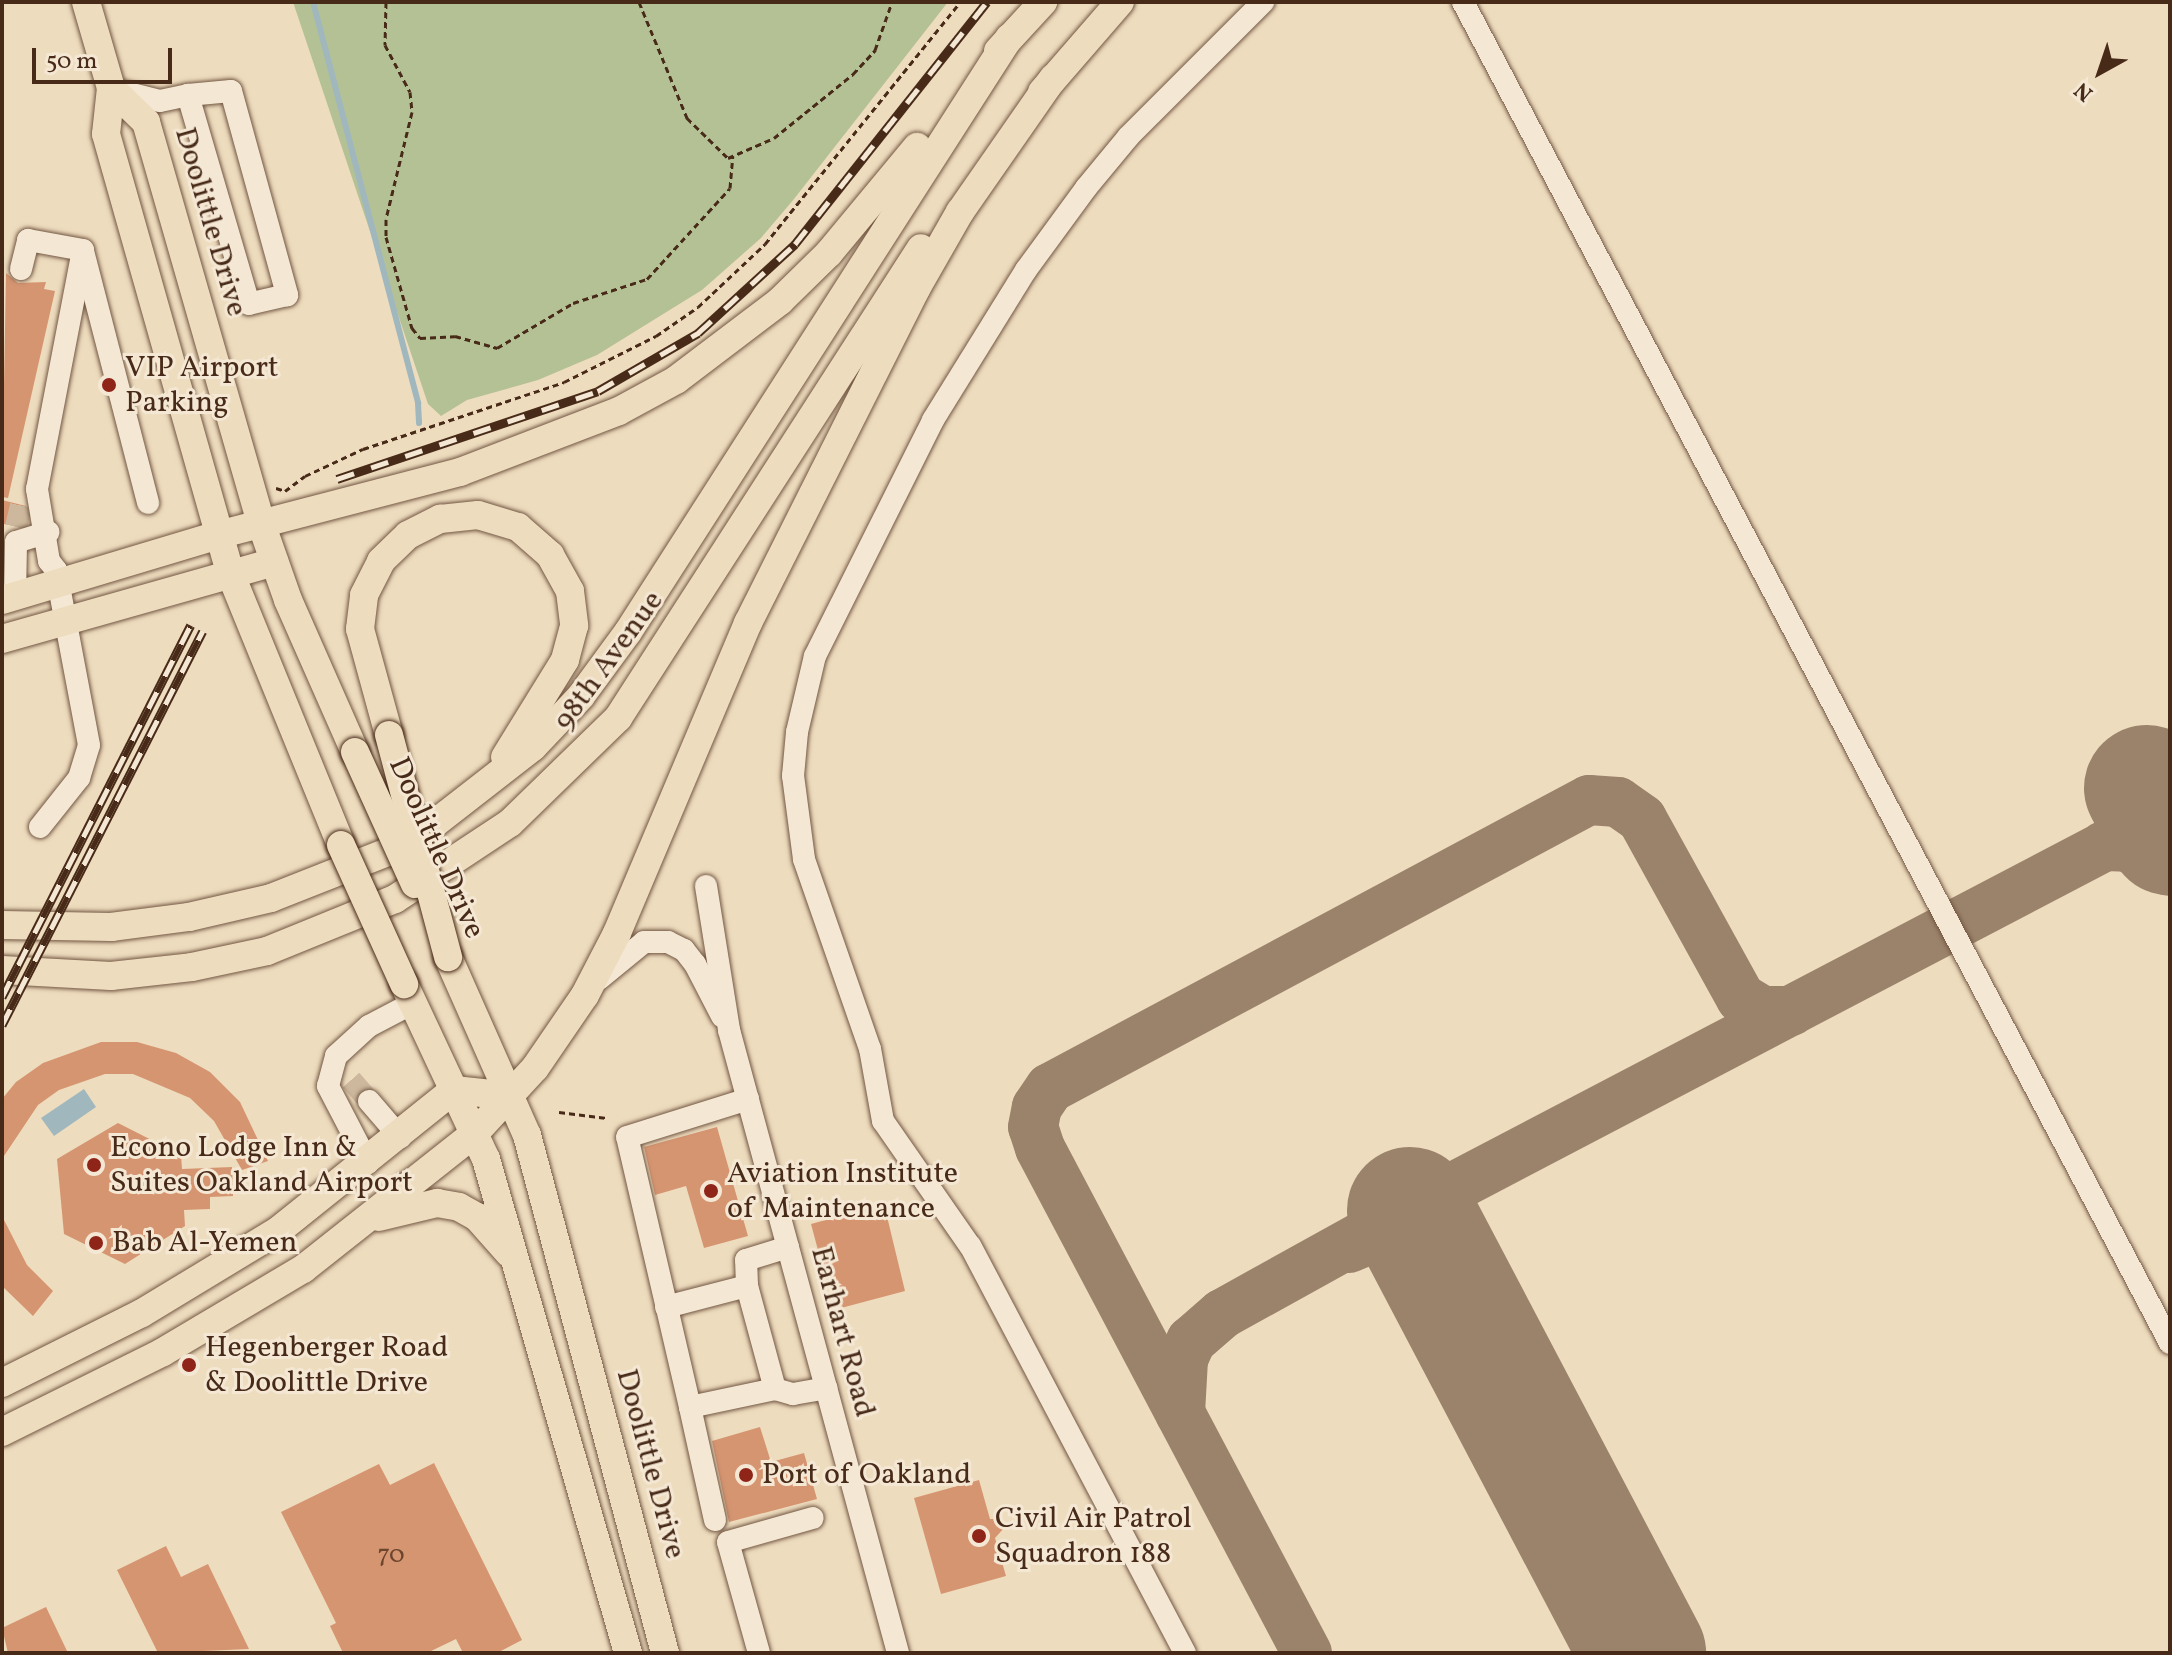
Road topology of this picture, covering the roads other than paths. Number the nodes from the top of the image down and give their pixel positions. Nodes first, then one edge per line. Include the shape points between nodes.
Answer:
1 (86, 2) edge
2 (1043, 2) edge
3 (1120, 2) edge
4 (1263, 2) edge
5 (1463, 2) edge
6 (1009, 38) junction
7 (1053, 78) junction
8 (111, 88) junction
9 (188, 95) junction
10 (83, 250) junction
11 (21, 269) dead end
12 (148, 503) dead end
13 (23, 516) junction
14 (262, 526) junction
15 (49, 535) junction
16 (218, 535) junction
17 (274, 562) junction
18 (231, 575) junction
19 (58, 576) junction
20 (9, 598) edge
21 (69, 620) junction
22 (2, 639) edge
23 (484, 787) junction
24 (40, 827) dead end
25 (706, 886) dead end
26 (2, 925) edge
27 (448, 957) junction
28 (2, 970) edge
29 (408, 994) junction
30 (585, 995) junction
31 (729, 1030) junction
32 (336, 1056) junction
33 (347, 1084) tunnel mouth
34 (454, 1090) junction
35 (511, 1096) junction
36 (748, 1099) junction
37 (365, 1105) tunnel mouth
38 (475, 1133) junction
39 (396, 1140) junction
40 (368, 1163) junction
41 (371, 1219) junction
42 (788, 1247) junction
43 (515, 1262) junction
44 (747, 1286) junction
45 (666, 1307) junction
46 (2170, 1343) edge
47 (32, 1368) junction
48 (2, 1383) edge
49 (826, 1388) junction
50 (775, 1389) junction
51 (690, 1407) junction
52 (50, 1409) junction
53 (2, 1432) edge
54 (813, 1518) dead end
55 (715, 1520) dead end
56 (628, 1653) edge
57 (665, 1653) edge
58 (759, 1653) edge
59 (898, 1653) edge
60 (1185, 1653) edge

1 - 8 main road, Doolittle Drive
2 - 6 main road
3 - 7 main road
4 - 60 street via 1149,114 1086,188 1026,270 933,420 815,656 793,776 804,859 870,1049 883,1121 970,1246
5 - 46 street
6 - 14 main road via 829,253 729,344 676,380 619,411 460,472
6 - 23 main road, 98th Avenue via 628,632 581,696 533,747
7 - 28 main road, 98th Avenue via 894,287 618,718 510,823 395,899 267,951 111,976
7 - 30 main road via 960,212 909,303 748,623 617,933
8 - 9 street via 160,101
8 - 14 main road, Doolittle Drive via 146,122
8 - 16 main road, Doolittle Drive via 106,134
9 - 9 street via 231,91 287,295 249,304
10 - 11 street via 28,240
10 - 12 street
10 - 13 street
13 - 15 street
13 - 15 street
13 - 20 street
14 - 16 main road
14 - 17 main road, Doolittle Drive
15 - 19 street via 61,557
16 - 18 main road, Doolittle Drive
16 - 19 main road
17 - 18 main road
17 - 27 main road, Doolittle Drive, bridge
18 - 21 main road
18 - 29 main road, Doolittle Drive, bridge via 309,775
19 - 20 main road
19 - 21 street
21 - 22 main road
21 - 24 street via 89,745 79,778
23 - 26 main road, 98th Avenue via 388,852 271,898 189,917 111,927
23 - 27 main road, bridge via 549,691 574,626 570,591 550,555 518,527 478,515 440,519 408,535 381,561 364,595 360,629
25 - 31 street, Earhart Road
27 - 35 main road, Doolittle Drive
29 - 32 street
29 - 34 main road, Doolittle Drive
30 - 31 street via 625,953 644,942 668,942 695,964
30 - 35 main road
31 - 36 street, Earhart Road
32 - 33 street
32 - 40 street via 328,1086
34 - 35 main road
34 - 38 main road, Doolittle Drive
34 - 39 main road
35 - 38 main road
35 - 57 main road, Doolittle Drive via 563,1262
36 - 42 street, Earhart Road
36 - 45 street via 627,1137
37 - 39 street
38 - 41 main road
38 - 43 main road, Doolittle Drive
39 - 40 main road
40 - 47 main road via 211,1274
41 - 43 main road via 437,1203 459,1207 477,1217
41 - 52 main road via 237,1311
42 - 44 street via 746,1260
42 - 49 street, Earhart Road
43 - 56 main road, Doolittle Drive
44 - 45 street
44 - 50 street
45 - 51 street
47 - 48 main road
47 - 52 main road
49 - 50 street via 793,1394
49 - 59 street, Earhart Road
50 - 51 street
51 - 55 street
52 - 53 main road
54 - 58 street via 728,1542

